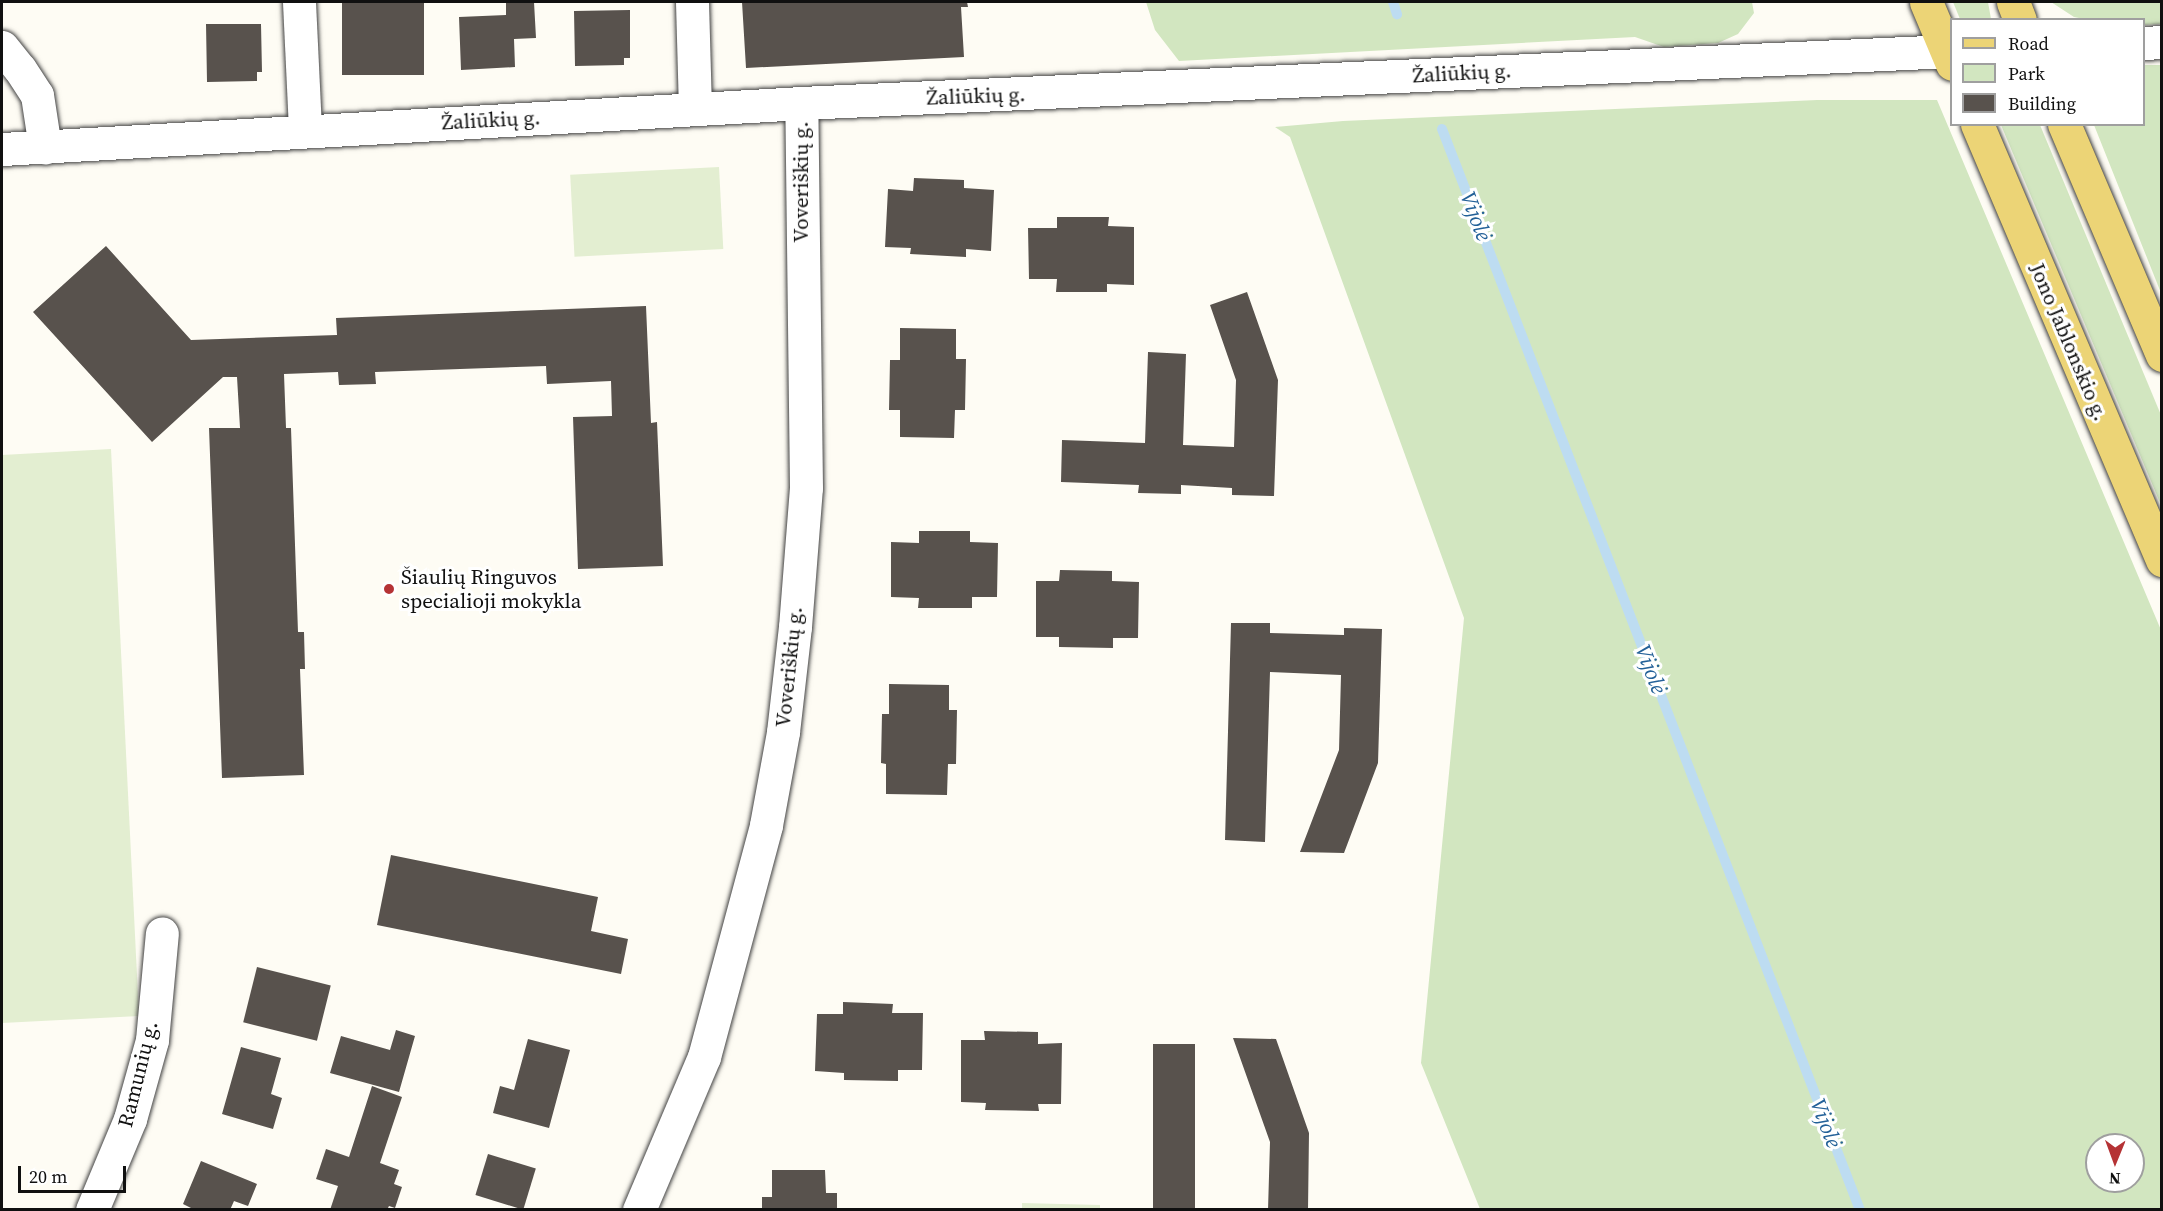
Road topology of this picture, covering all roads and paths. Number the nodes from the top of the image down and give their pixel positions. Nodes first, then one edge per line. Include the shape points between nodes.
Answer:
1 (299, 2) edge
2 (692, 2) edge
3 (1926, 2) edge
4 (2013, 2) edge
5 (2019, 18) edge
6 (2162, 42) edge
7 (2145, 43) edge
8 (2, 47) edge
9 (1950, 55) edge
10 (801, 103) junction
11 (695, 108) junction
12 (1978, 126) edge
13 (2065, 126) edge
14 (305, 130) junction
15 (45, 147) junction
16 (2, 148) edge
17 (2162, 355) edge
18 (2162, 560) edge
19 (162, 933) dead end
20 (92, 1209) edge
21 (639, 1209) edge

1 - 14 street
2 - 11 street
3 - 9 main road
4 - 5 main road
6 - 7 street
8 - 15 street via 37,95
9 - 10 street, Žaliūkių g.
10 - 11 street, Žaliūkių g.
10 - 21 street, Voveriškių g. via 806,488 783,732 766,825 704,1058
11 - 14 street, Žaliūkių g.
12 - 18 main road, Jono Jablonskio g.
13 - 17 main road
14 - 15 street, Žaliūkių g.
15 - 16 street, Žaliūkių g.
19 - 20 street, Ramunių g. via 152,1040 130,1119

